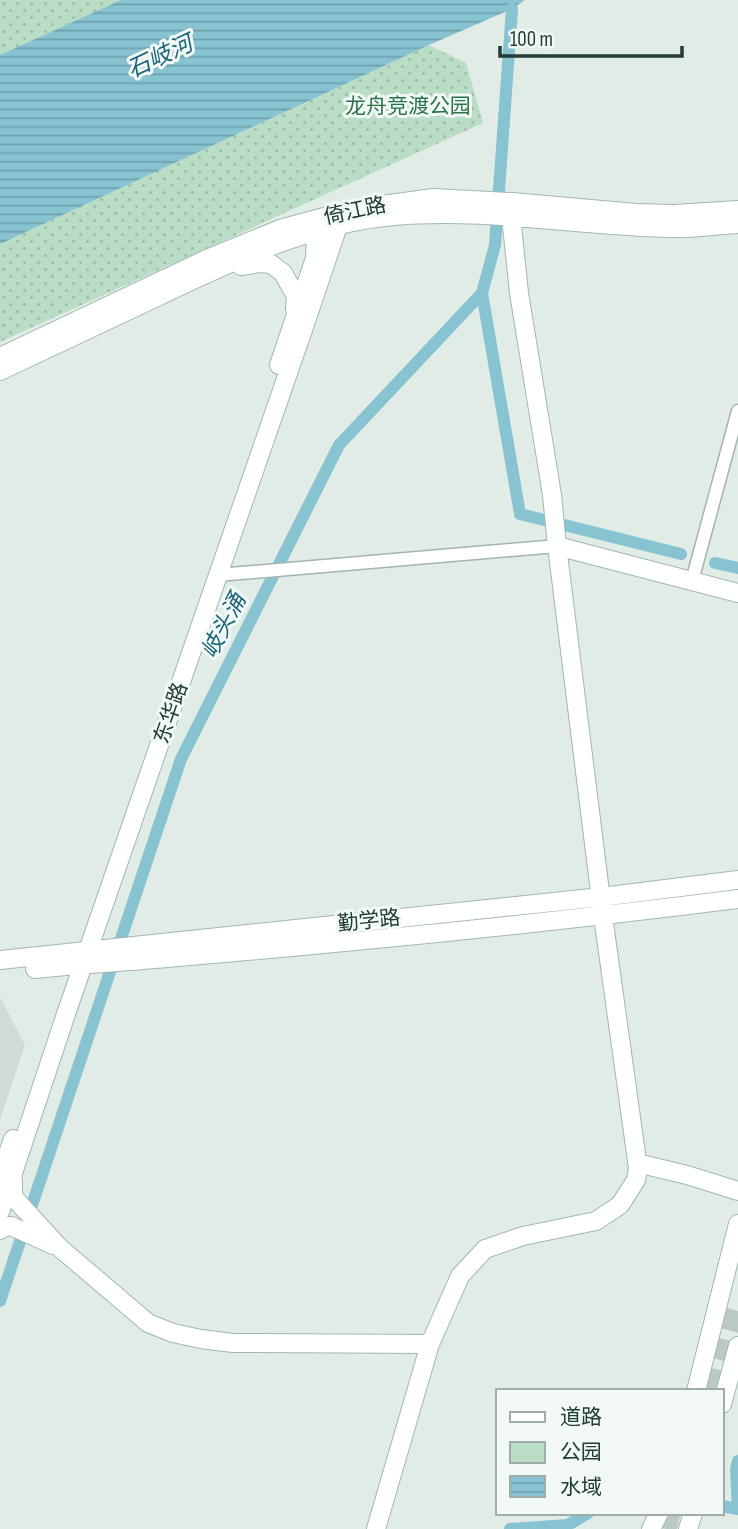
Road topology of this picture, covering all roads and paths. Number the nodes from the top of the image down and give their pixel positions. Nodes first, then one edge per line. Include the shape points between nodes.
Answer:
1 (511, 209) junction
2 (738, 210) edge
3 (338, 220) junction
4 (738, 224) edge
5 (315, 226) junction
6 (214, 270) junction
7 (294, 319) junction
8 (0, 357) edge
9 (0, 371) edge
10 (738, 411) edge
11 (557, 546) junction
12 (218, 575) junction
13 (692, 581) junction
14 (738, 593) edge
15 (738, 880) edge
16 (601, 897) junction
17 (738, 899) edge
18 (603, 916) junction
19 (142, 953) junction
20 (80, 957) junction
21 (0, 960) edge
22 (0, 972) edge
23 (637, 1163) junction
24 (7, 1175) edge
25 (738, 1191) edge
26 (4, 1223) edge
27 (738, 1224) edge
28 (33, 1227) junction
29 (430, 1344) junction
30 (738, 1346) edge
31 (697, 1389) edge
32 (724, 1397) edge
33 (378, 1528) edge

1 - 2 main road, 倚江路 via 674,214
1 - 3 main road, 倚江路 via 480,214 433,206 393,216
1 - 4 main road, 倚江路 via 598,224 672,228
1 - 11 main road
3 - 5 main road, 倚江路
3 - 12 main road, 东华路
5 - 6 main road, 倚江路
5 - 7 main road, 东华路 via 315,258
5 - 8 main road, 倚江路 via 280,229 209,258
6 - 7 main road via 271,264 284,273 296,296
6 - 9 main road, 倚江路
7 - 20 main road, 东华路
10 - 13 street
11 - 12 street
11 - 13 main road
11 - 16 main road
12 - 20 main road, 东华路
13 - 14 main road
15 - 16 main road, 勤学路
16 - 18 main road
16 - 19 main road, 勤学路
17 - 18 main road, 勤学路
18 - 19 main road, 勤学路
18 - 23 main road
19 - 20 main road, 勤学路
20 - 21 main road, 勤学路
20 - 22 main road, 勤学路
20 - 24 main road, 东华路
23 - 25 main road
23 - 29 main road via 636,1180 620,1205 596,1221 485,1249 460,1276
24 - 26 main road, 东华路
24 - 28 main road
26 - 28 main road
27 - 31 main road
28 - 29 main road via 148,1322 173,1334 233,1342
29 - 33 main road
30 - 32 main road

